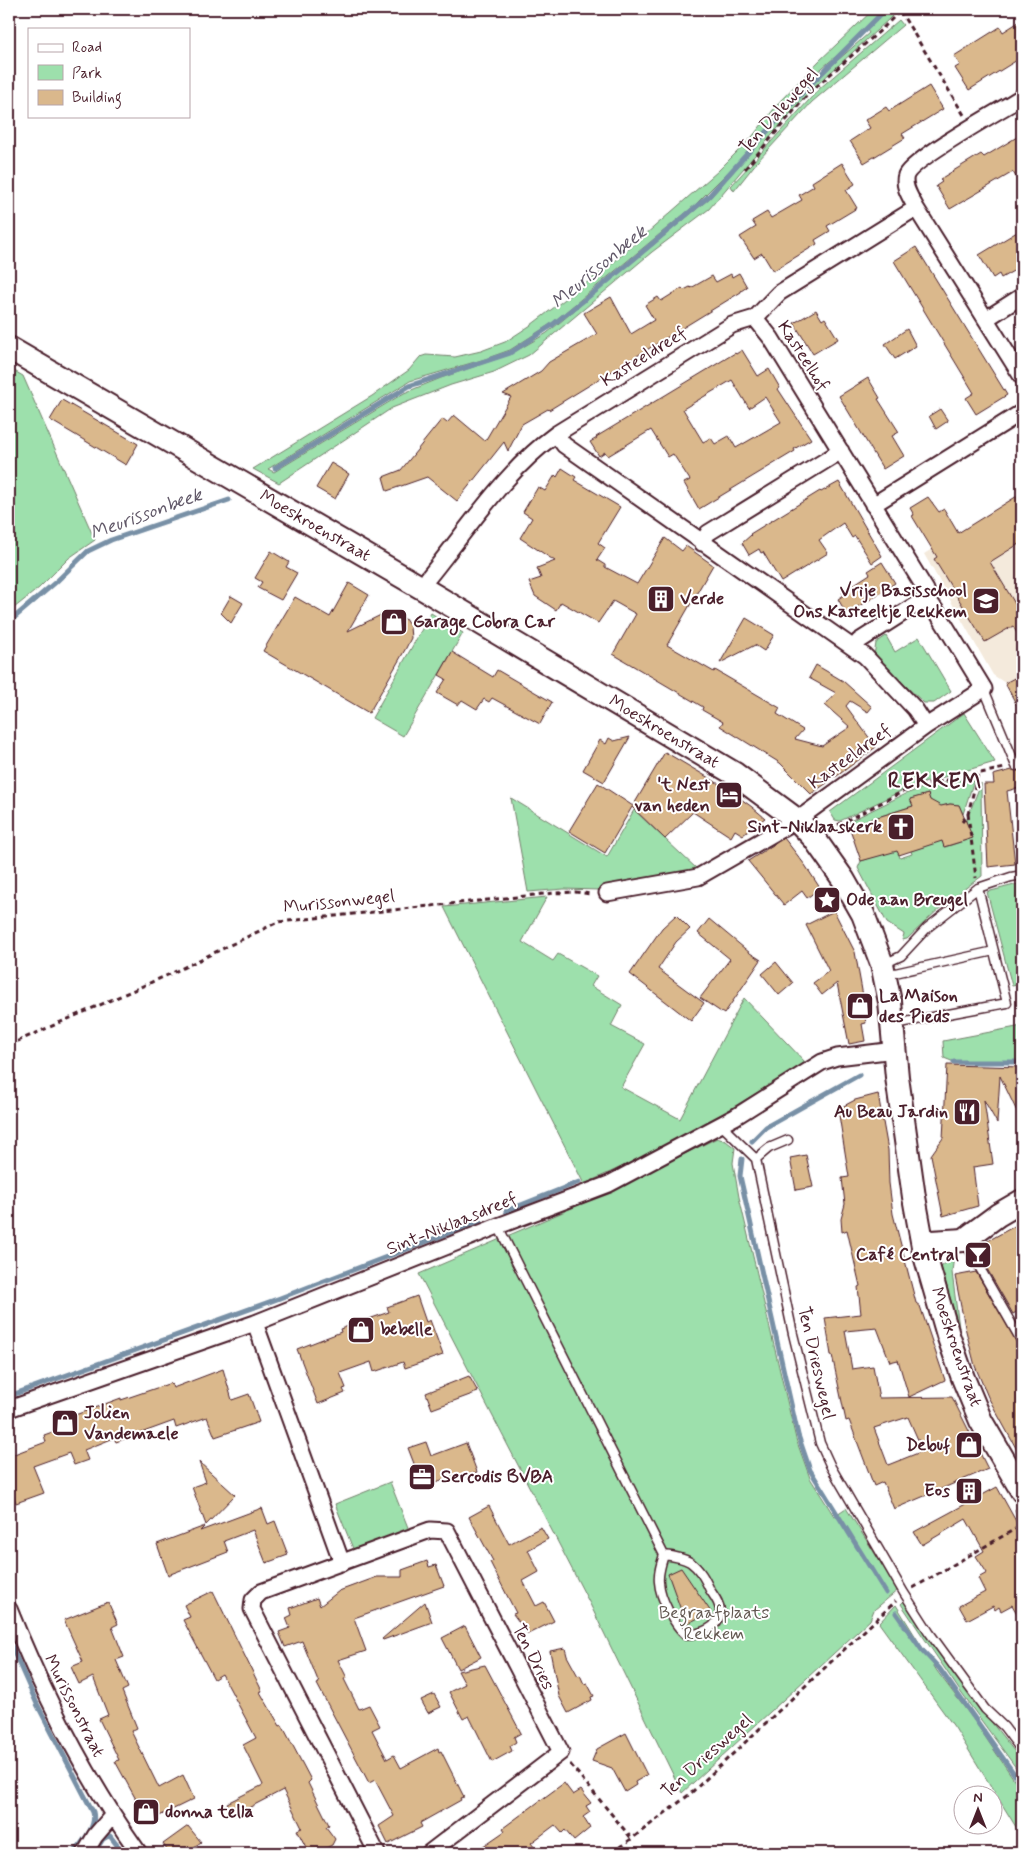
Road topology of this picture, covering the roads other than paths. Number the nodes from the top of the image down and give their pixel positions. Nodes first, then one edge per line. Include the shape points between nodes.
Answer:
1 (1022, 97) edge
2 (916, 208) junction
3 (1022, 296) edge
4 (755, 318) junction
5 (986, 319) junction
6 (9, 348) edge
7 (1022, 377) edge
8 (1022, 412) edge
9 (556, 434) junction
10 (841, 451) junction
11 (873, 505) junction
12 (702, 543) junction
13 (422, 588) junction
14 (929, 601) junction
15 (854, 648) junction
16 (984, 689) junction
17 (926, 726) junction
18 (1016, 766) road end
19 (801, 817) junction
20 (1017, 876) dead end
21 (978, 888) junction
22 (607, 893) road end
23 (994, 951) junction
24 (884, 970) junction
25 (892, 1025) junction
26 (895, 1050) junction
27 (721, 1124) junction
28 (788, 1140) dead end
29 (756, 1159) junction
30 (1022, 1201) edge
31 (998, 1215) junction
32 (498, 1226) junction
33 (964, 1240) junction
34 (928, 1247) junction
35 (255, 1323) junction
36 (1022, 1342) edge
37 (9, 1409) edge
38 (1018, 1497) edge
39 (664, 1555) junction
40 (342, 1563) junction
41 (9, 1609) edge
42 (1022, 1751) edge
43 (113, 1815) junction
44 (85, 1853) edge
45 (139, 1853) edge
46 (377, 1853) edge
47 (429, 1853) edge

1 - 2 street via 911,167 906,187
2 - 4 street, Kasteelhof via 779,293
2 - 5 street
3 - 5 street
4 - 9 street, Kasteeldreef via 732,325
4 - 10 street, Kasteelhof via 771,338
5 - 7 street
6 - 13 main road, Moeskroenstraat
8 - 11 street
9 - 12 street via 564,445
9 - 13 street, Kasteeldreef via 522,462
10 - 11 street, Kasteelhof
10 - 12 street via 708,534
11 - 14 street, Kasteelhof via 926,590
12 - 15 street
13 - 19 main road, Moeskroenstraat via 736,774
14 - 15 street via 917,604 859,641
14 - 16 street
15 - 17 street via 915,709
16 - 17 street, Kasteeldreef
16 - 18 lane
17 - 19 street, Kasteeldreef
19 - 22 street, Kasteeldreef via 698,877
19 - 24 main road, Moeskroenstraat via 863,914
20 - 21 lane
21 - 23 lane
21 - 24 lane via 927,928
23 - 24 lane
23 - 25 lane via 1007,1002
24 - 25 main road, Moeskroenstraat
25 - 26 main road, Moeskroenstraat
26 - 27 street, Sint-Niklaasdreef via 822,1062
26 - 34 main road, Moeskroenstraat via 914,1197
27 - 29 lane
27 - 32 street, Sint-Niklaasdreef via 609,1184
28 - 29 lane
29 - 42 lane, Ten Drieswegel via 793,1334 820,1443 830,1467 929,1632 985,1710 1004,1727
30 - 31 main road
31 - 33 main road
31 - 34 main road via 938,1232
32 - 35 street, Sint-Niklaasdreef
32 - 39 lane
33 - 34 main road
33 - 36 lane
34 - 38 main road, Moeskroenstraat via 948,1335 963,1378
35 - 37 street, Sint-Niklaasdreef
35 - 40 street
39 - 39 lane via 659,1582 661,1593 678,1628 686,1635 708,1629 717,1621 720,1611 700,1571 688,1561
40 - 46 street, Ten Dries via 261,1592 253,1600 252,1609
40 - 47 street, Ten Dries via 430,1530 447,1531 561,1752
41 - 43 street, Murissonstraat via 32,1666 77,1757
43 - 44 street
43 - 45 street, Murissonstraat

